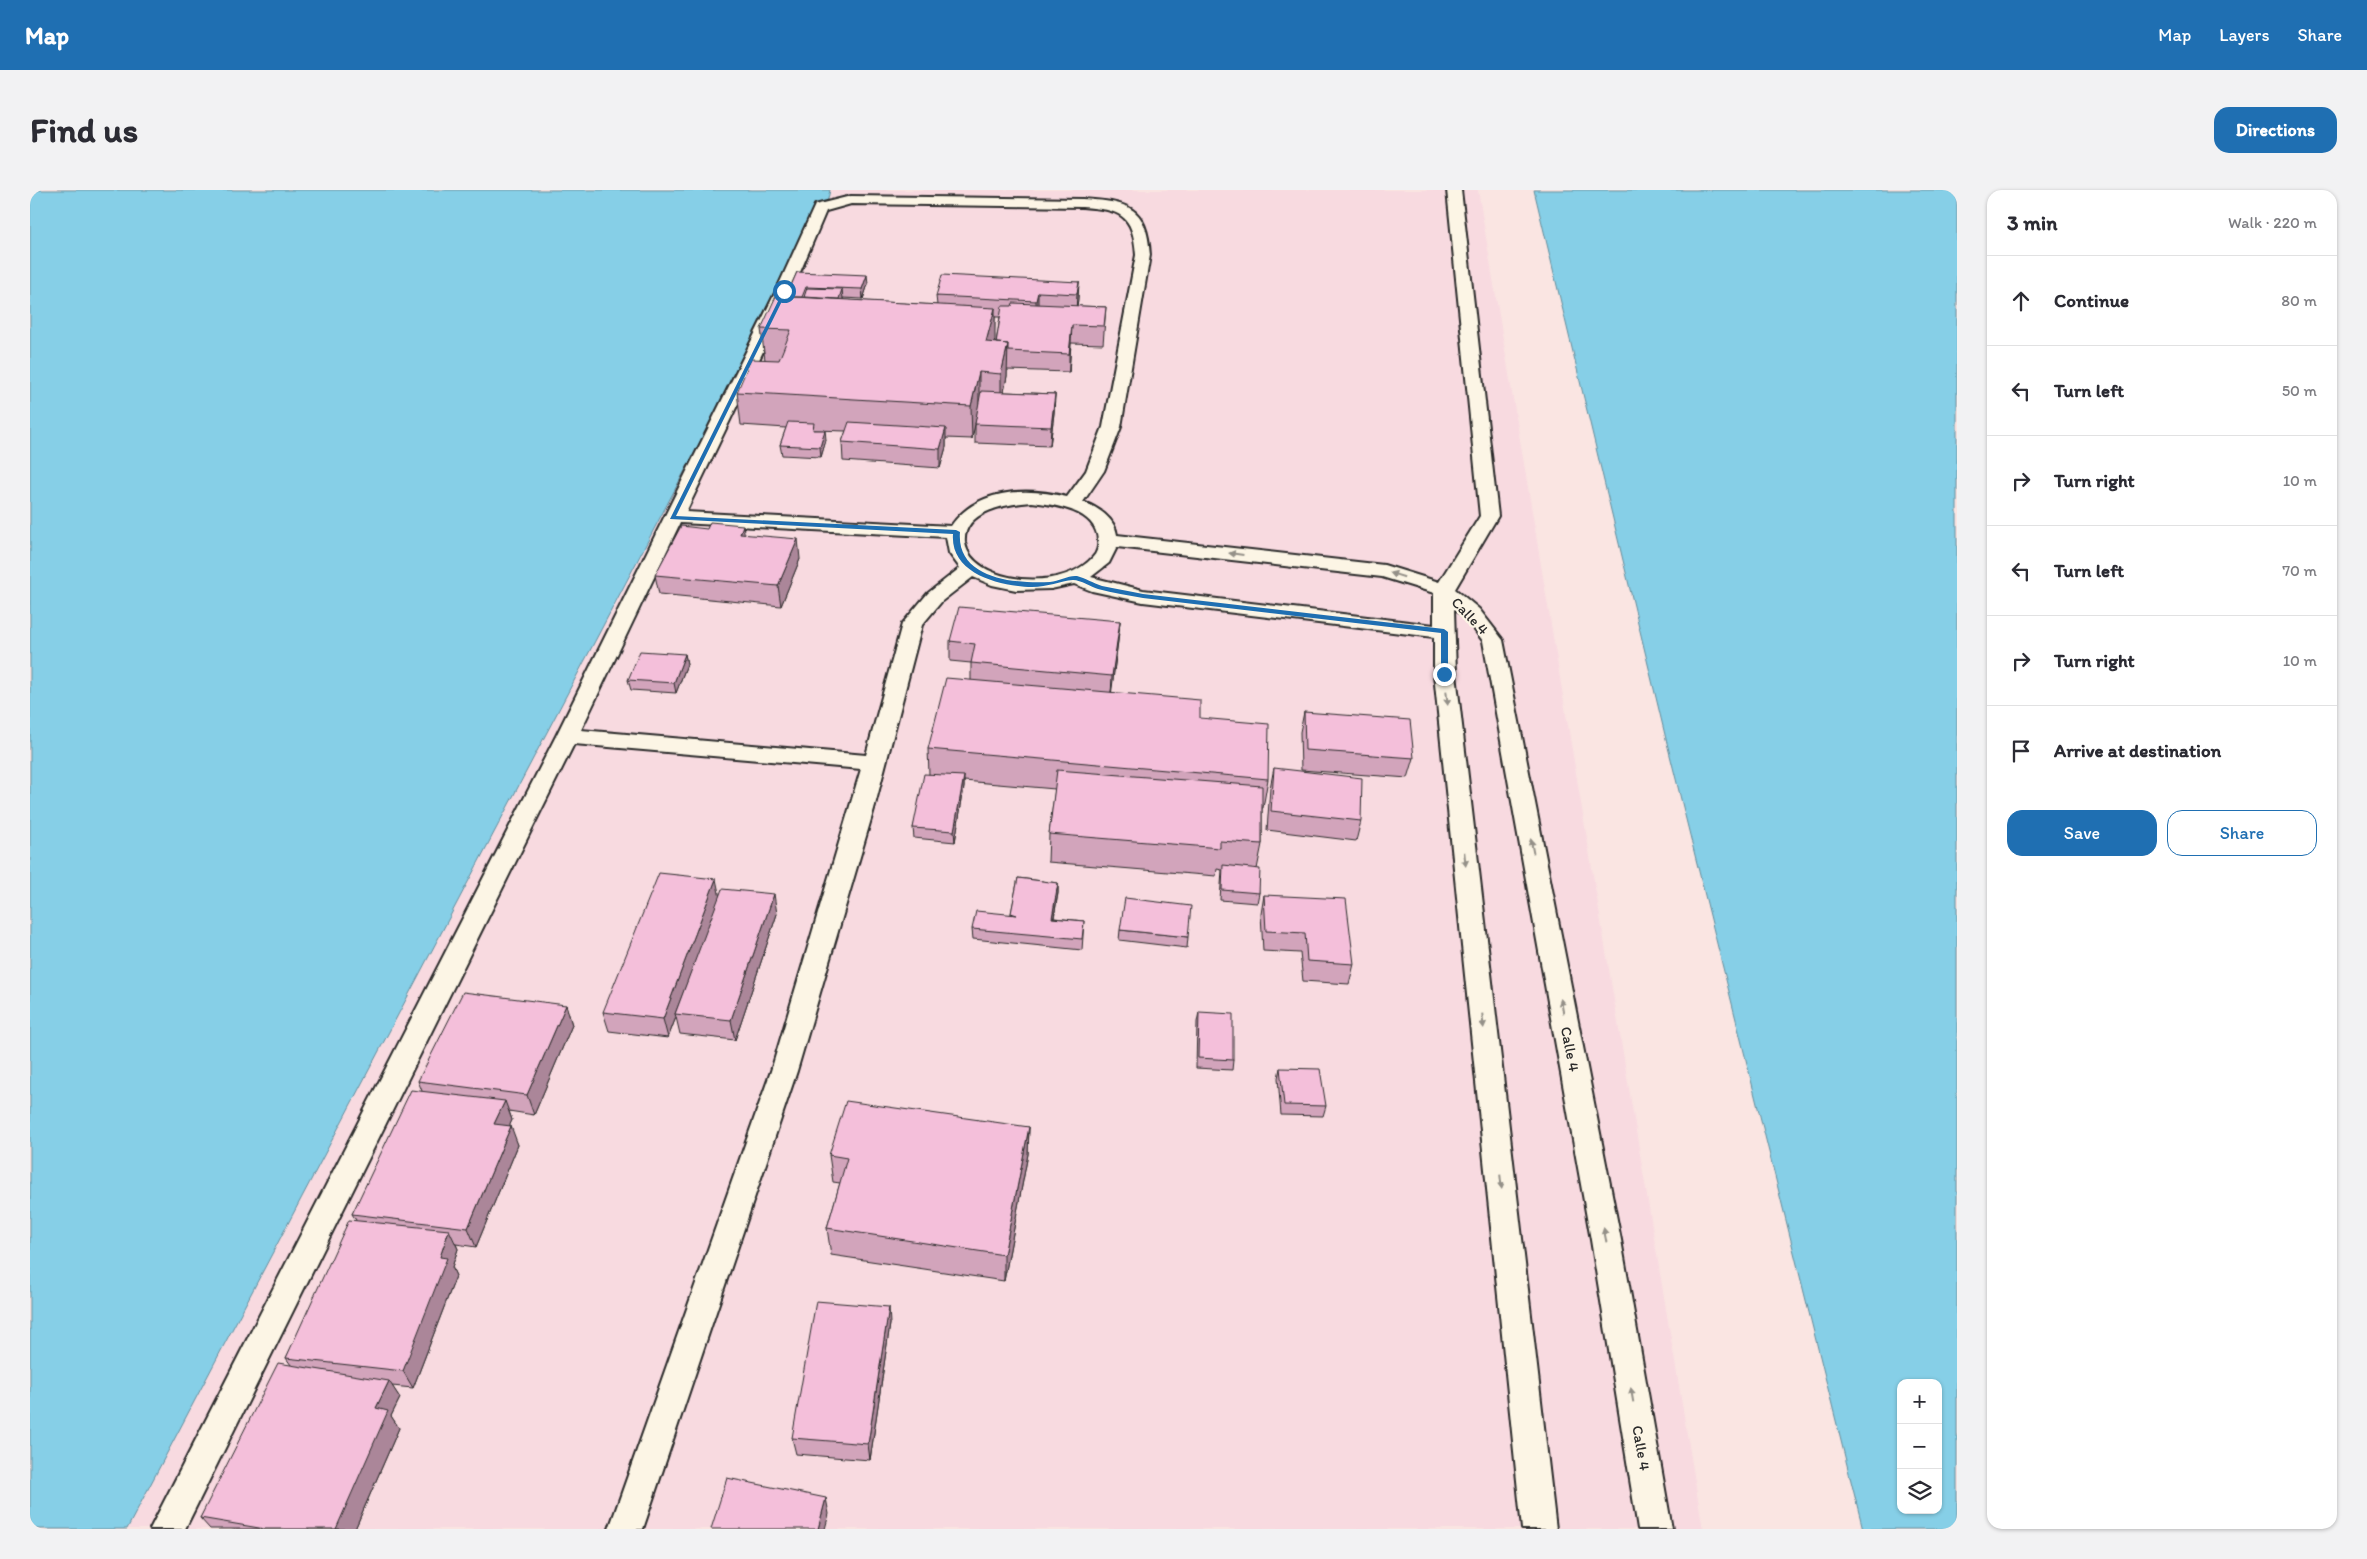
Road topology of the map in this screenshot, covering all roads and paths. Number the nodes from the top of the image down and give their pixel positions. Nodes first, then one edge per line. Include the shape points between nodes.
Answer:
1 (1454, 190) edge
2 (1072, 504) junction
3 (672, 517) junction
4 (956, 532) junction
5 (1109, 540) junction
6 (972, 568) junction
7 (1075, 578) junction
8 (1444, 590) junction
9 (1444, 632) junction
10 (567, 736) junction
11 (875, 763) junction
12 (167, 1529) edge
13 (626, 1529) edge
14 (1538, 1529) edge
15 (1655, 1529) edge

1 - 8 lane via 1489,516
2 - 3 lane via 1095,471 1112,427 1143,255 1143,236 1138,221 1118,208 1082,203 851,200 820,208 784,291
2 - 4 lane via 1032,496 992,502 975,510 963,520
2 - 5 lane via 1098,519
3 - 4 lane
3 - 10 lane
4 - 6 lane via 955,545
5 - 7 lane via 1108,551 1100,561
8 -> 5 lane via 1384,571
6 - 7 lane via 989,577 1017,583 1054,584
6 - 11 lane via 935,597 912,624
7 - 9 lane via 1099,587 1143,596
8 - 9 lane
15 -> 8 lane, Calle 4 via 1604,1230 1493,640 1472,613
9 -> 14 lane via 1444,674
10 - 11 lane
10 - 12 lane
11 - 13 lane via 784,1071

